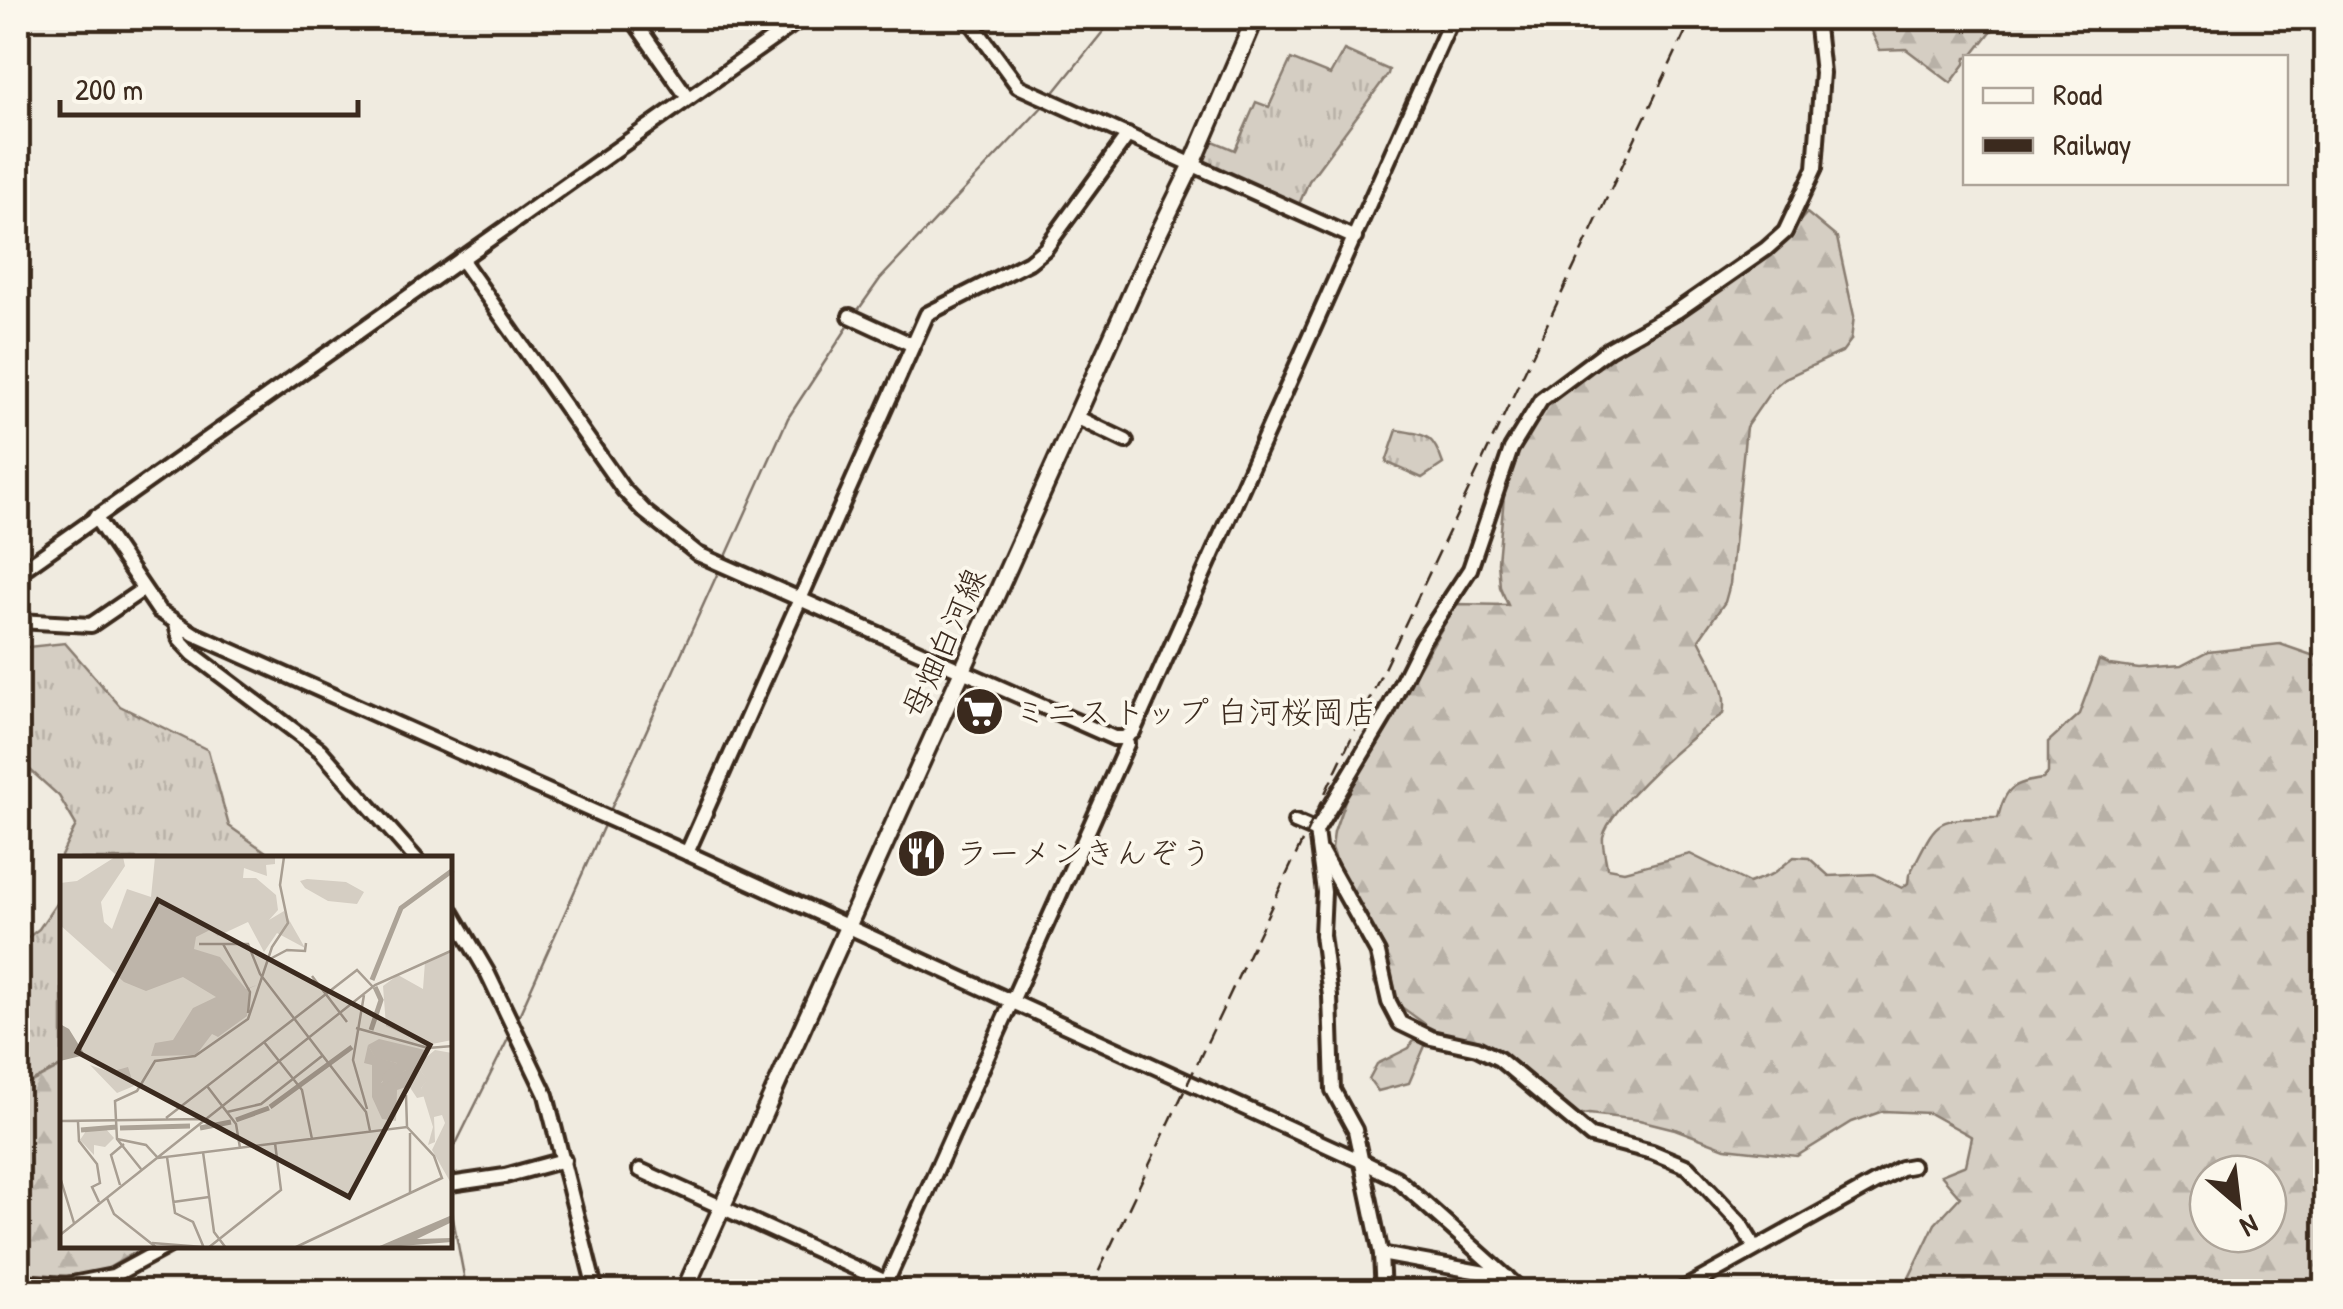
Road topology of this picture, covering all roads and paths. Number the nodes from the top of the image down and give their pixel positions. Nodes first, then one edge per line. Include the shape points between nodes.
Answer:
1 (632, 18) edge
2 (802, 18) edge
3 (968, 18) edge
4 (1255, 18) edge
5 (1452, 18) edge
6 (1816, 18) edge
7 (688, 98) junction
8 (1128, 135) junction
9 (1193, 163) junction
10 (1355, 238) junction
11 (461, 260) junction
12 (850, 316) dead end
13 (913, 345) junction
14 (1076, 417) junction
15 (1126, 440) dead end
16 (94, 516) junction
17 (18, 572) edge
18 (142, 590) junction
19 (800, 598) junction
20 (18, 621) edge
21 (176, 624) junction
22 (962, 670) junction
23 (1124, 738) junction
24 (1295, 822) dead end
25 (1316, 831) junction
26 (1319, 848) junction
27 (687, 853) junction
28 (413, 856) edge
29 (452, 912) edge
30 (846, 927) junction
31 (1012, 1001) junction
32 (564, 1160) junction
33 (1361, 1161) junction
34 (1912, 1166) dead end
35 (640, 1170) dead end
36 (452, 1184) edge
37 (722, 1208) junction
38 (1755, 1248) junction
39 (163, 1249) edge
40 (1382, 1254) junction
41 (1511, 1278) junction
42 (18, 1282) edge
43 (884, 1286) edge
44 (596, 1292) edge
45 (684, 1292) edge
46 (908, 1292) edge
47 (1383, 1292) edge
48 (1523, 1292) edge
49 (1678, 1292) edge

1 - 7 street
2 - 7 street
3 - 8 street via 1018,86
4 - 9 main road, 母畑白河線
5 - 10 street
6 - 25 street via 1822,73 1815,168 1793,219 1766,249 1540,400 1511,449 1470,570
7 - 11 street
8 - 9 street
8 - 13 street via 1046,249 930,310
9 - 10 street
9 - 14 main road, 母畑白河線
10 - 23 street via 1133,732
11 - 16 street
11 - 19 street via 644,511 698,554
12 - 13 street
13 - 19 street
14 - 15 street
14 - 22 main road, 母畑白河線
16 - 17 street
16 - 18 street
18 - 20 street via 91,625
18 - 21 street
19 - 22 street
19 - 27 street
21 - 27 street
21 - 28 street via 193,654 320,750
22 - 23 street
22 - 30 main road, 母畑白河線
23 - 31 street via 1127,744
24 - 25 street
25 - 26 street
26 - 33 street via 1334,1090 1355,1130
26 - 38 street via 1378,953 1400,1023 1498,1059 1591,1136 1688,1167
27 - 30 street
29 - 32 street via 546,1095
30 - 31 street
30 - 37 main road, 母畑白河線
31 - 33 street
31 - 43 street
32 - 36 street
32 - 44 street
33 - 40 street
33 - 41 street via 1396,1178
34 - 38 street
35 - 37 street
37 - 43 street
37 - 45 main road, 母畑白河線
38 - 49 street
39 - 42 street via 114,1276 67,1285
40 - 41 street
40 - 47 street
41 - 48 street
43 - 46 street

